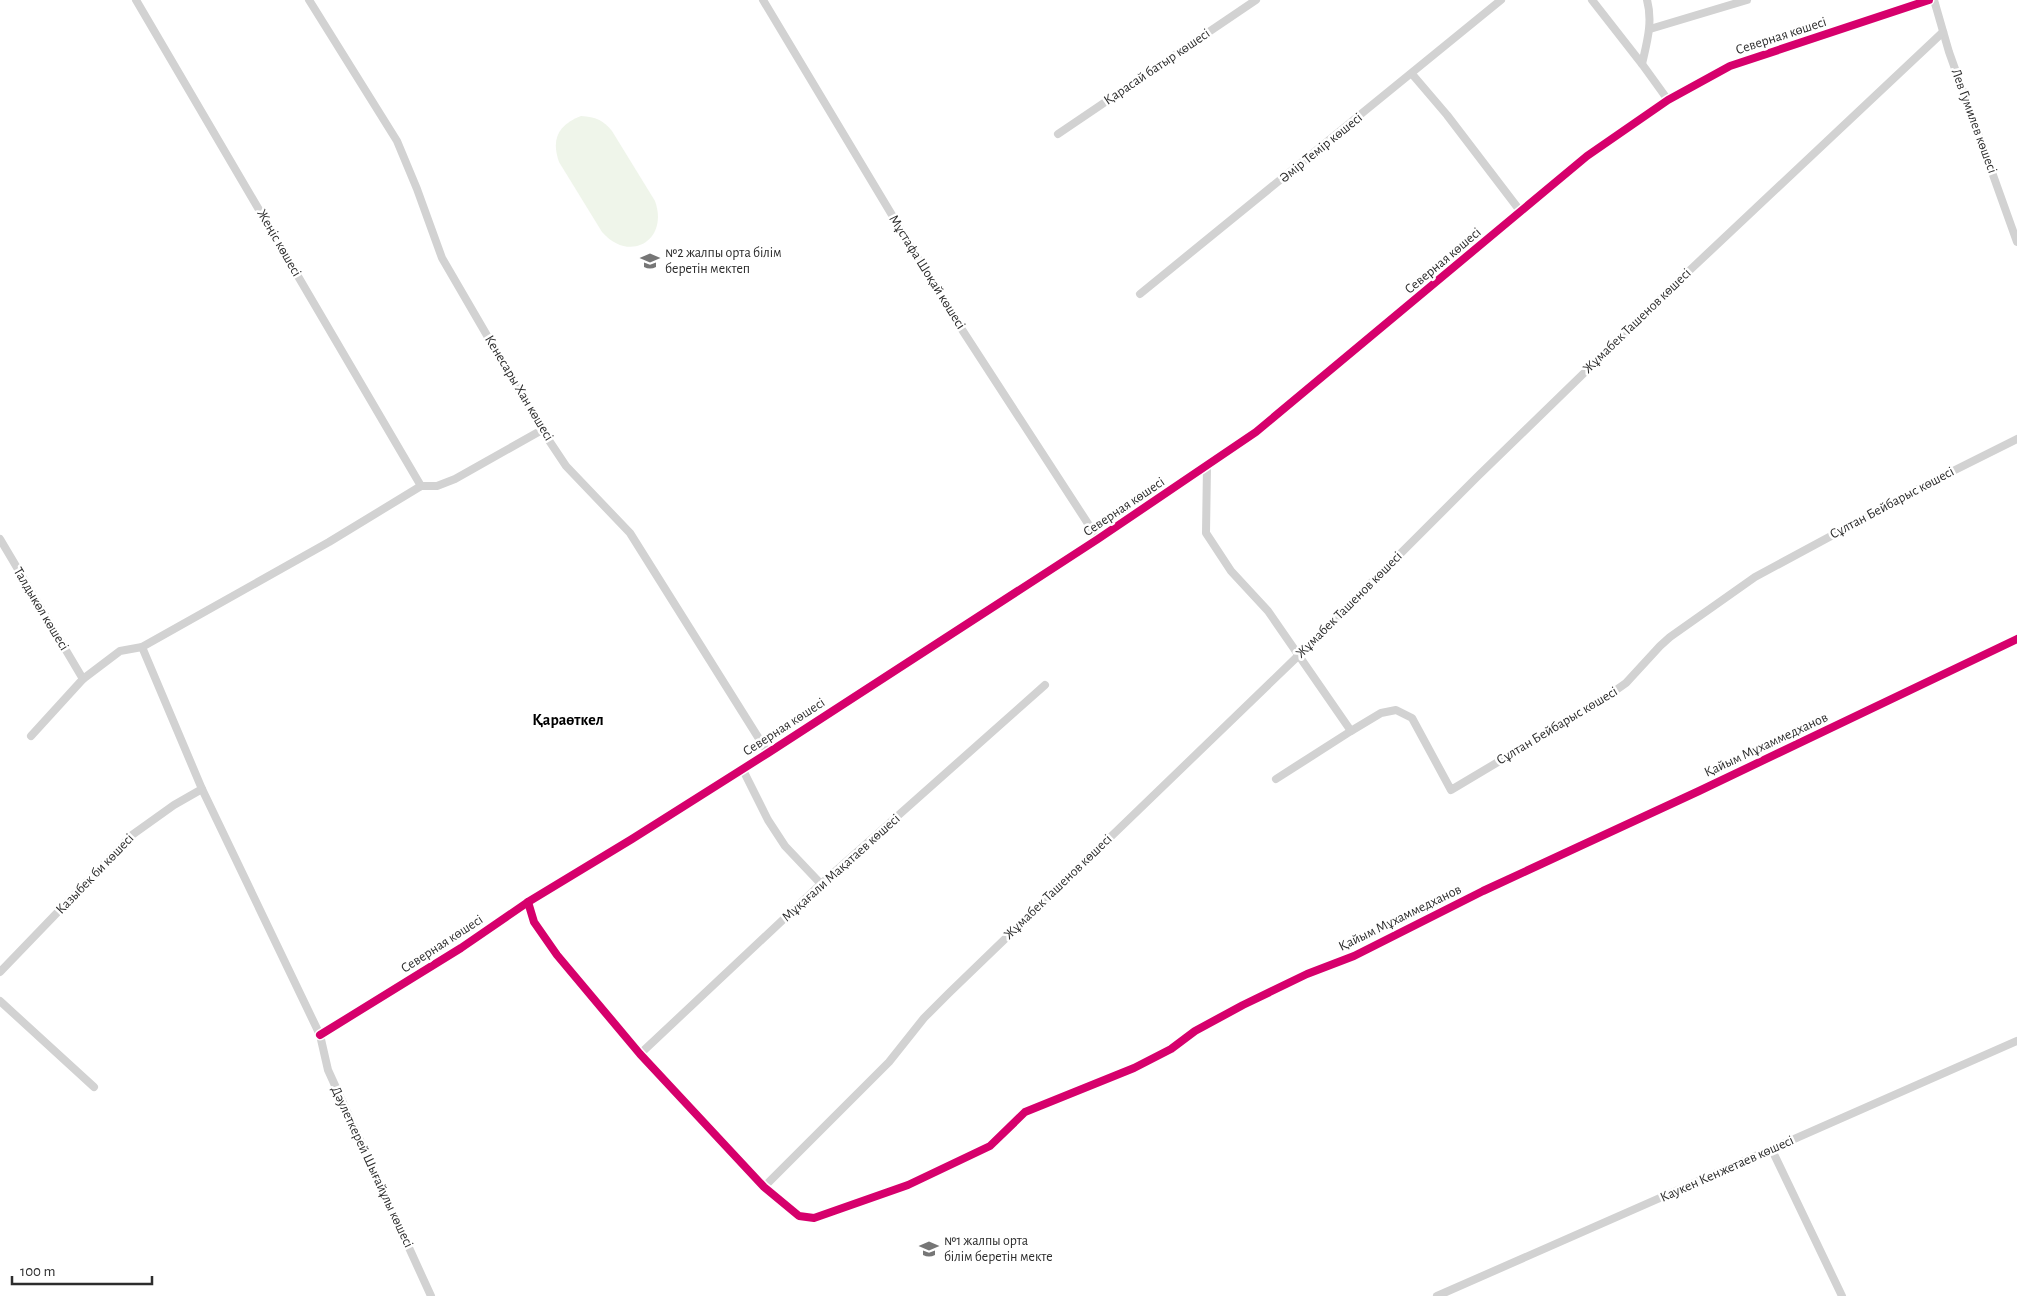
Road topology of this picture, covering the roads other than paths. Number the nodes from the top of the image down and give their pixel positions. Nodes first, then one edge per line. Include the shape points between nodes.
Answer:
1 (136, 0) edge
2 (310, 0) edge
3 (763, 0) edge
4 (1256, 0) edge
5 (1501, 0) edge
6 (1592, 0) edge
7 (1648, 0) edge
8 (1747, 0) edge
9 (1929, 0) edge
10 (1934, 0) edge
11 (1650, 29) junction
12 (1943, 32) junction
13 (1642, 64) junction
14 (1412, 74) junction
15 (1668, 100) junction
16 (1058, 134) dead end
17 (1521, 212) junction
18 (2017, 242) edge
19 (1140, 294) dead end
20 (542, 430) junction
21 (2017, 439) edge
22 (1207, 466) junction
23 (421, 486) junction
24 (0, 539) edge
25 (1098, 539) junction
26 (2017, 639) edge
27 (142, 647) junction
28 (1299, 655) junction
29 (83, 679) junction
30 (1045, 685) dead end
31 (1351, 731) junction
32 (31, 736) dead end
33 (768, 753) junction
34 (742, 768) junction
35 (1276, 780) dead end
36 (202, 789) junction
37 (821, 884) junction
38 (528, 902) junction
39 (0, 972) edge
40 (0, 1002) edge
41 (320, 1036) junction
42 (2017, 1041) edge
43 (640, 1054) junction
44 (94, 1087) dead end
45 (1772, 1150) junction
46 (764, 1187) junction
47 (431, 1296) edge
48 (1437, 1296) edge
49 (1842, 1296) edge

1 - 23 street, Жеңіс көшесі
2 - 20 street, Кенесары Хан көшесі via 397,141 442,258
3 - 25 street, Мұстафа Шоқай көшесі via 946,305
4 - 16 street, Қарасай батыр көшесі
5 - 14 street, Әмір Темір көшесі
6 - 13 street
7 - 11 street
8 - 11 street
9 - 15 street, Северная көшесі via 1730,66
10 - 12 street, Лев Гумилев көшесі
11 - 13 street
12 - 18 street, Лев Гумилев көшесі
12 - 28 street, Жұмабек Ташенов көшесі via 1690,270
13 - 15 street
14 - 17 street
14 - 19 street, Әмір Темір көшесі
15 - 17 street, Северная көшесі via 1587,156
17 - 22 street, Северная көшесі via 1256,432
20 - 23 street via 455,479 437,486
20 - 33 street, Кенесары Хан көшесі via 566,466 630,533
21 - 31 street, Сұлтан Бейбарыс көшесі via 1755,577 1670,637 1626,683 1602,700 1451,790 1412,718 1396,710 1381,713
22 - 25 street, Северная көшесі
22 - 28 street via 1206,533
23 - 27 street via 329,542
24 - 29 street, Талдыкөл көшесі
25 - 33 street, Северная көшесі
26 - 46 street, Қайым Мұхаммедханов via 1483,891 1354,956 1307,974 1243,1005 1134,1068 1026,1112 990,1146 908,1185 814,1218 799,1216
27 - 29 street via 120,651
27 - 36 street, Дәулеткерей Шығайұлы көшесі
28 - 31 street
28 - 46 street, Жұмабек Ташенов көшесі via 949,992 889,1062
29 - 32 street
30 - 37 street, Мұқағали Мақатаев көшесі
31 - 35 street
33 - 34 street, Северная көшесі
34 - 37 street via 768,820 792,853
34 - 38 street, Северная көшесі
36 - 39 street, Казыбек би көшесі via 174,804 132,835
36 - 41 street, Дәулеткерей Шығайұлы көшесі
37 - 43 street, Мұқағали Мақатаев көшесі
38 - 41 street, Северная көшесі
38 - 43 street via 534,922 557,955
40 - 44 street
41 - 47 street, Дәулеткерей Шығайұлы көшесі via 328,1070
42 - 45 street, Каукен Кенжетаев көшесі
43 - 46 street
45 - 48 street, Каукен Кенжетаев көшесі
45 - 49 street

